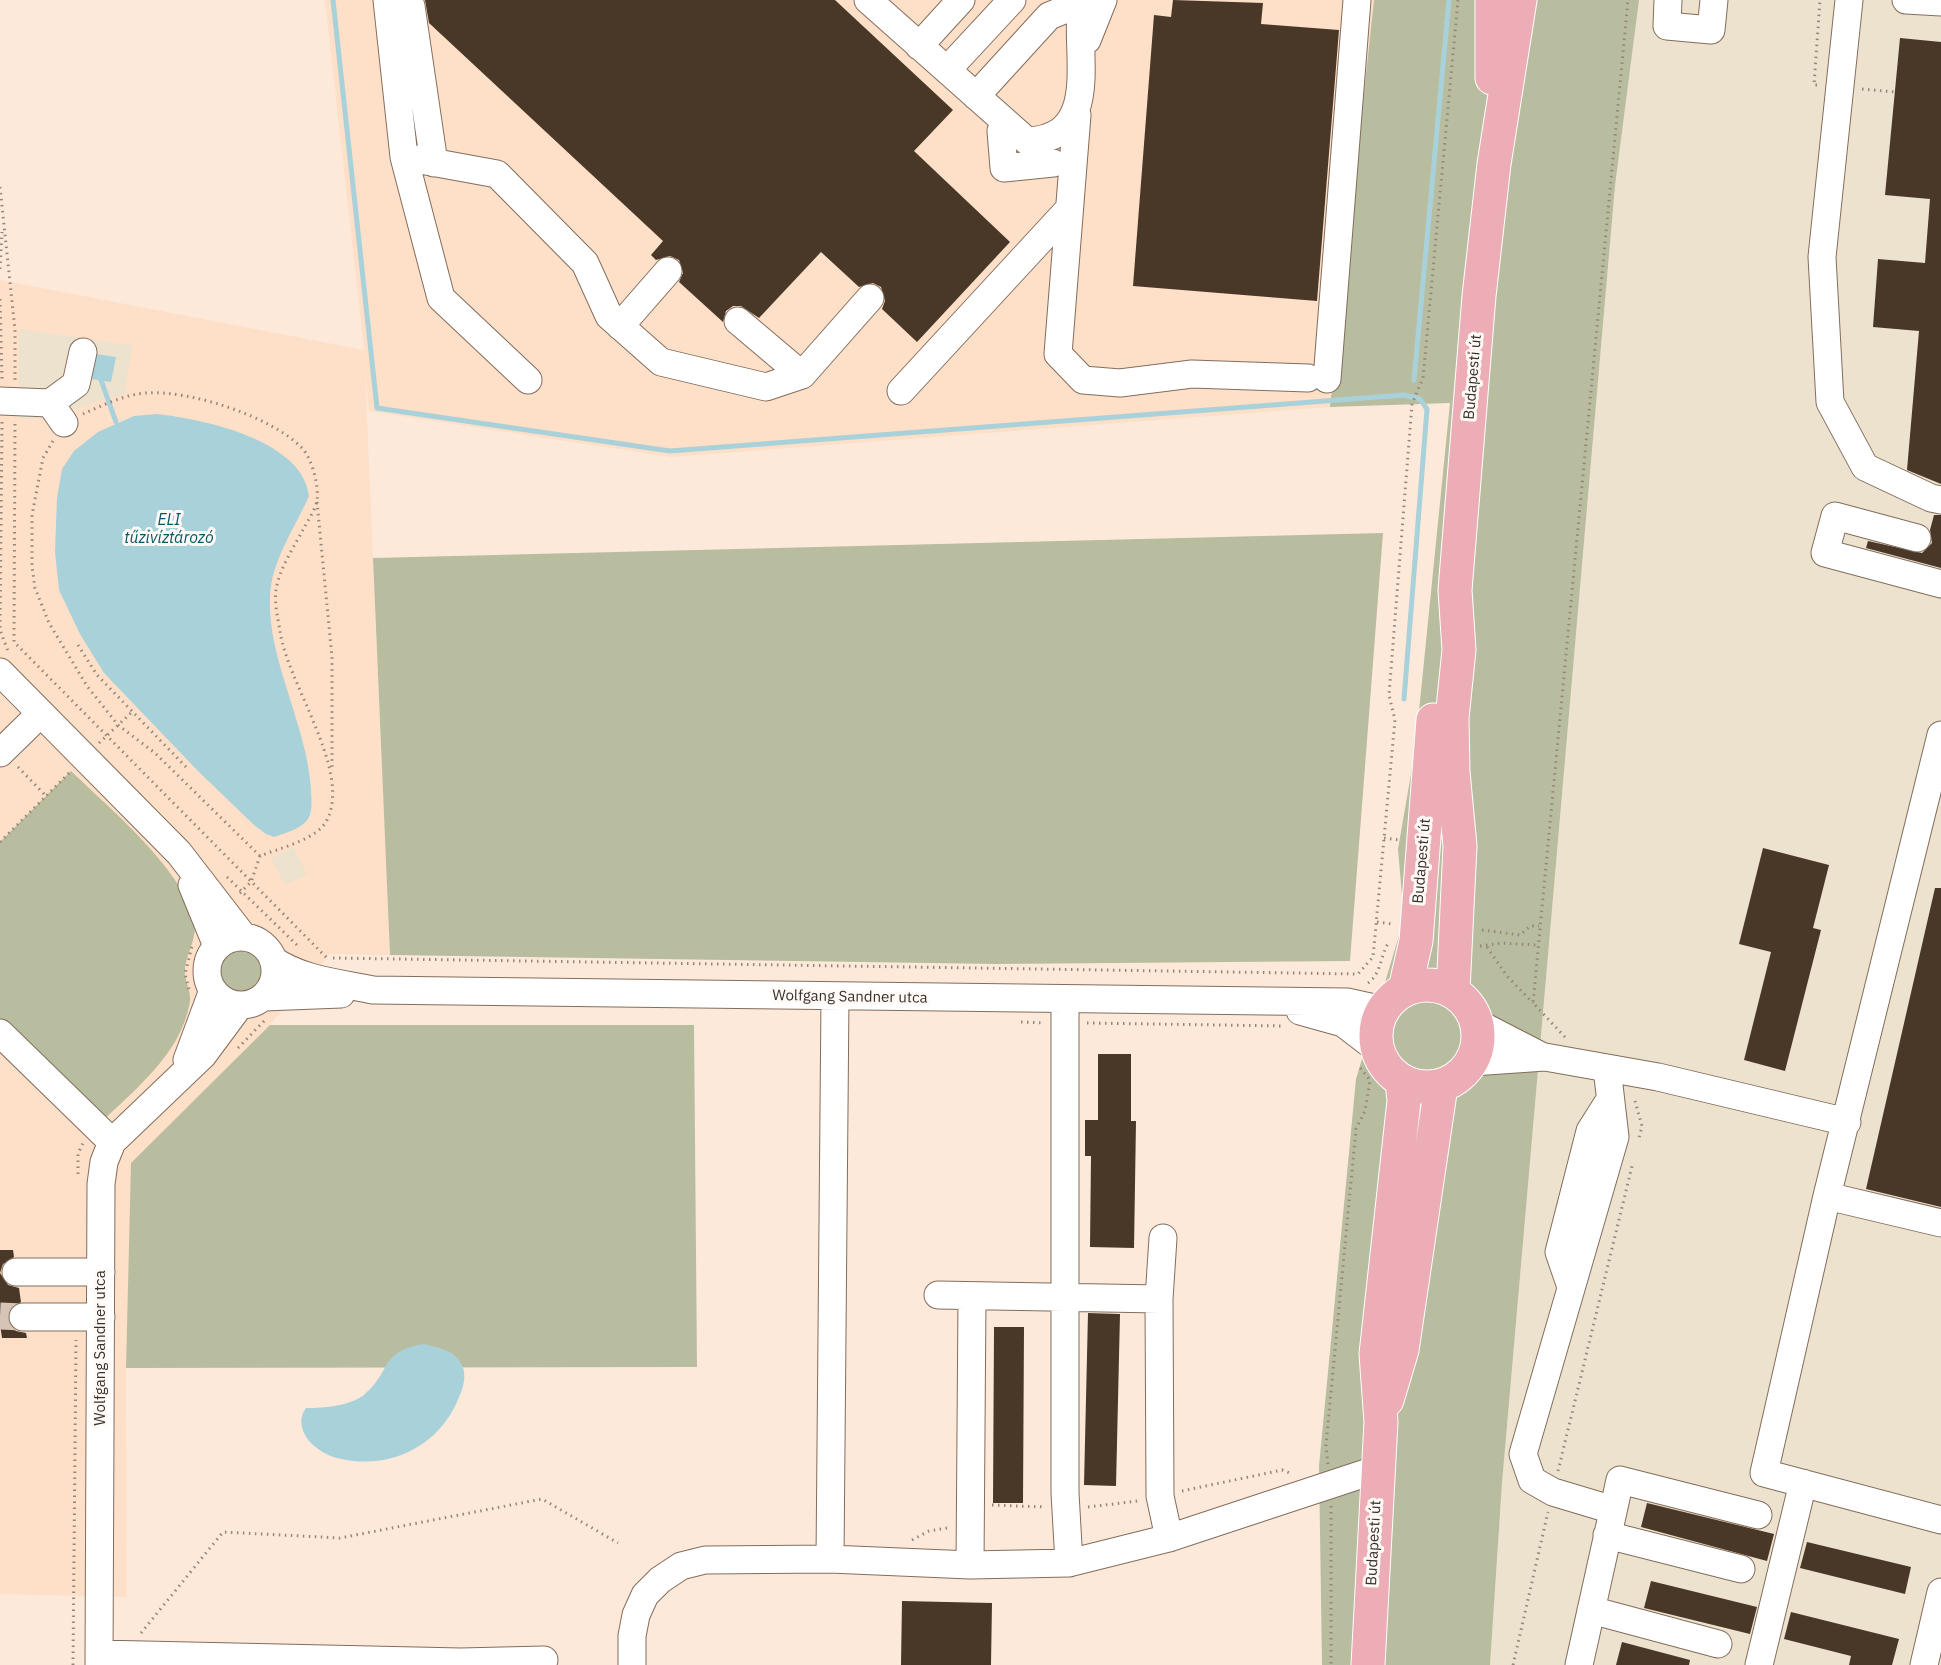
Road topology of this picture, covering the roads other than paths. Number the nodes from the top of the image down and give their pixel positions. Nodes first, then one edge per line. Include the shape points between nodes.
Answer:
1 (868, 0) edge
2 (961, 0) edge
3 (1012, 0) edge
4 (1357, 0) edge
5 (1491, 0) edge
6 (1521, 0) edge
7 (1668, 0) edge
8 (1714, 0) edge
9 (1849, 0) edge
10 (1906, 0) edge
11 (1089, 1) edge
12 (1941, 2) edge
13 (399, 3) edge
14 (919, 46) junction
15 (947, 70) junction
16 (976, 96) junction
17 (1077, 115) junction
18 (1017, 133) junction
19 (404, 157) junction
20 (434, 163) junction
21 (1494, 164) junction
22 (1062, 170) junction
23 (1070, 208) junction
24 (668, 271) dead end
25 (870, 298) dead end
26 (738, 321) dead end
27 (620, 326) junction
28 (83, 352) dead end
29 (802, 375) junction
30 (528, 380) dead end
31 (901, 391) dead end
32 (6, 401) edge
33 (1941, 500) edge
34 (1917, 538) dead end
35 (1941, 584) edge
36 (1455, 590) junction
37 (6, 666) edge
38 (40, 714) junction
39 (1941, 735) edge
40 (1, 752) edge
41 (224, 905) junction
42 (243, 936) junction
43 (217, 946) junction
44 (273, 960) junction
45 (373, 990) junction
46 (1453, 991) junction
47 (202, 994) junction
48 (1384, 995) junction
49 (835, 997) junction
50 (1273, 1003) junction
51 (257, 1007) junction
52 (1065, 1012) junction
53 (1477, 1023) junction
54 (0, 1033) edge
55 (1367, 1056) junction
56 (1545, 1057) junction
57 (1472, 1062) junction
58 (1607, 1068) junction
59 (182, 1072) junction
60 (1402, 1081) junction
61 (1441, 1086) junction
62 (1847, 1122) junction
63 (104, 1135) junction
64 (1827, 1196) junction
65 (1941, 1223) edge
66 (1163, 1238) dead end
67 (16, 1272) dead end
68 (101, 1272) junction
69 (938, 1295) dead end
70 (972, 1297) junction
71 (1066, 1298) junction
72 (1159, 1299) junction
73 (23, 1317) tunnel mouth
74 (88, 1317) junction
75 (1381, 1422) junction
76 (1378, 1469) junction
77 (1803, 1483) junction
78 (1758, 1515) dead end
79 (1941, 1520) edge
80 (1610, 1522) junction
81 (1169, 1538) junction
82 (830, 1559) junction
83 (1069, 1563) junction
84 (970, 1565) junction
85 (1741, 1569) dead end
86 (1941, 1592) edge
87 (1591, 1610) junction
88 (1719, 1644) dead end
89 (107, 1658) edge
90 (544, 1660) dead end
91 (276, 1662) edge
92 (511, 1663) edge
93 (461, 1664) edge
94 (633, 1665) edge
95 (1368, 1665) edge
96 (1579, 1665) edge
97 (1758, 1665) edge
98 (1924, 1665) edge

1 - 14 street
2 - 14 street
3 - 15 street
4 - 23 street via 1317,379 1192,374 1120,383 1083,380 1058,354
5 - 21 main road, Budapesti út
6 - 21 main road, Budapesti út
7 - 8 street via 1667,27 1711,30
9 - 33 street via 1822,257 1830,402 1865,467
10 - 12 street
11 - 16 street via 1049,16
11 - 17 street
13 - 19 street
13 - 20 street
14 - 15 street
15 - 16 street
16 - 18 street
17 - 18 street via 1064,129 1043,141
17 - 22 street
18 - 22 street
18 - 22 street via 1001,131 1004,168
19 - 20 street
19 - 30 street via 441,298
20 - 27 street via 497,174 585,263 609,316
21 - 36 main road, Budapesti út
22 - 23 street
23 - 31 street
24 - 27 street
25 - 29 street
26 - 29 street
27 - 29 street via 661,362 766,387
28 - 32 street via 76,384 57,413
34 - 35 street via 1835,516 1825,553
36 - 46 main road, Budapesti út via 1459,650 1452,717 1453,772 1472,940
36 - 48 main road, Budapesti út via 1439,645 1408,933
37 - 38 street
38 - 40 street
38 - 41 street via 90,747
39 - 62 street
41 - 42 street
41 - 43 street
42 - 43 street via 224,940
42 - 44 street via 262,944
43 - 47 street via 206,968
44 - 45 street via 303,974
44 - 51 street via 274,980
45 - 49 street, Wolfgang Sandner utca
45 - 51 street
46 - 48 main road via 1429,984
46 - 53 main road via 1468,1005
47 - 51 street via 230,1004
47 - 59 street, Wolfgang Sandner utca
48 - 50 street, Wolfgang Sandner utca via 1347,1002
48 - 55 main road, Budapesti út
49 - 52 street, Wolfgang Sandner utca
49 - 82 street
50 - 52 street, Wolfgang Sandner utca
50 - 55 street, Wolfgang Sandner utca via 1343,1023
51 - 59 street, Wolfgang Sandner utca
52 - 71 street
53 - 56 street
53 - 57 main road via 1479,1043
54 - 63 street
55 - 60 main road
56 - 57 street
56 - 58 street
57 - 61 main road via 1459,1077
58 - 62 street
58 - 80 street via 1615,1137 1523,1454 1532,1480
59 - 63 street, Wolfgang Sandner utca
60 - 61 main road via 1421,1087
60 - 75 main road, Budapesti út via 1404,1101 1376,1354
61 - 75 main road, Budapesti út via 1402,1350
62 - 64 street
63 - 68 street, Wolfgang Sandner utca
64 - 65 street
64 - 77 street via 1764,1473
66 - 72 street
67 - 68 street
68 - 74 street, Wolfgang Sandner utca
69 - 70 street
70 - 71 street
70 - 84 street
71 - 72 street
71 - 83 street via 1065,1493
72 - 81 street via 1160,1496
73 - 74 street
74 - 89 street, Wolfgang Sandner utca
75 - 76 main road, Budapesti út
76 - 81 street
76 - 95 main road, Budapesti út
77 - 79 street
77 - 97 street
78 - 80 street via 1620,1480
80 - 85 street
80 - 87 street
81 - 83 street
82 - 84 street
82 - 94 street via 705,1560 681,1566 645,1595 632,1636
83 - 84 street
86 - 98 street
87 - 88 street
87 - 96 street
89 - 91 street
90 - 92 street
91 - 93 street
92 - 93 street

